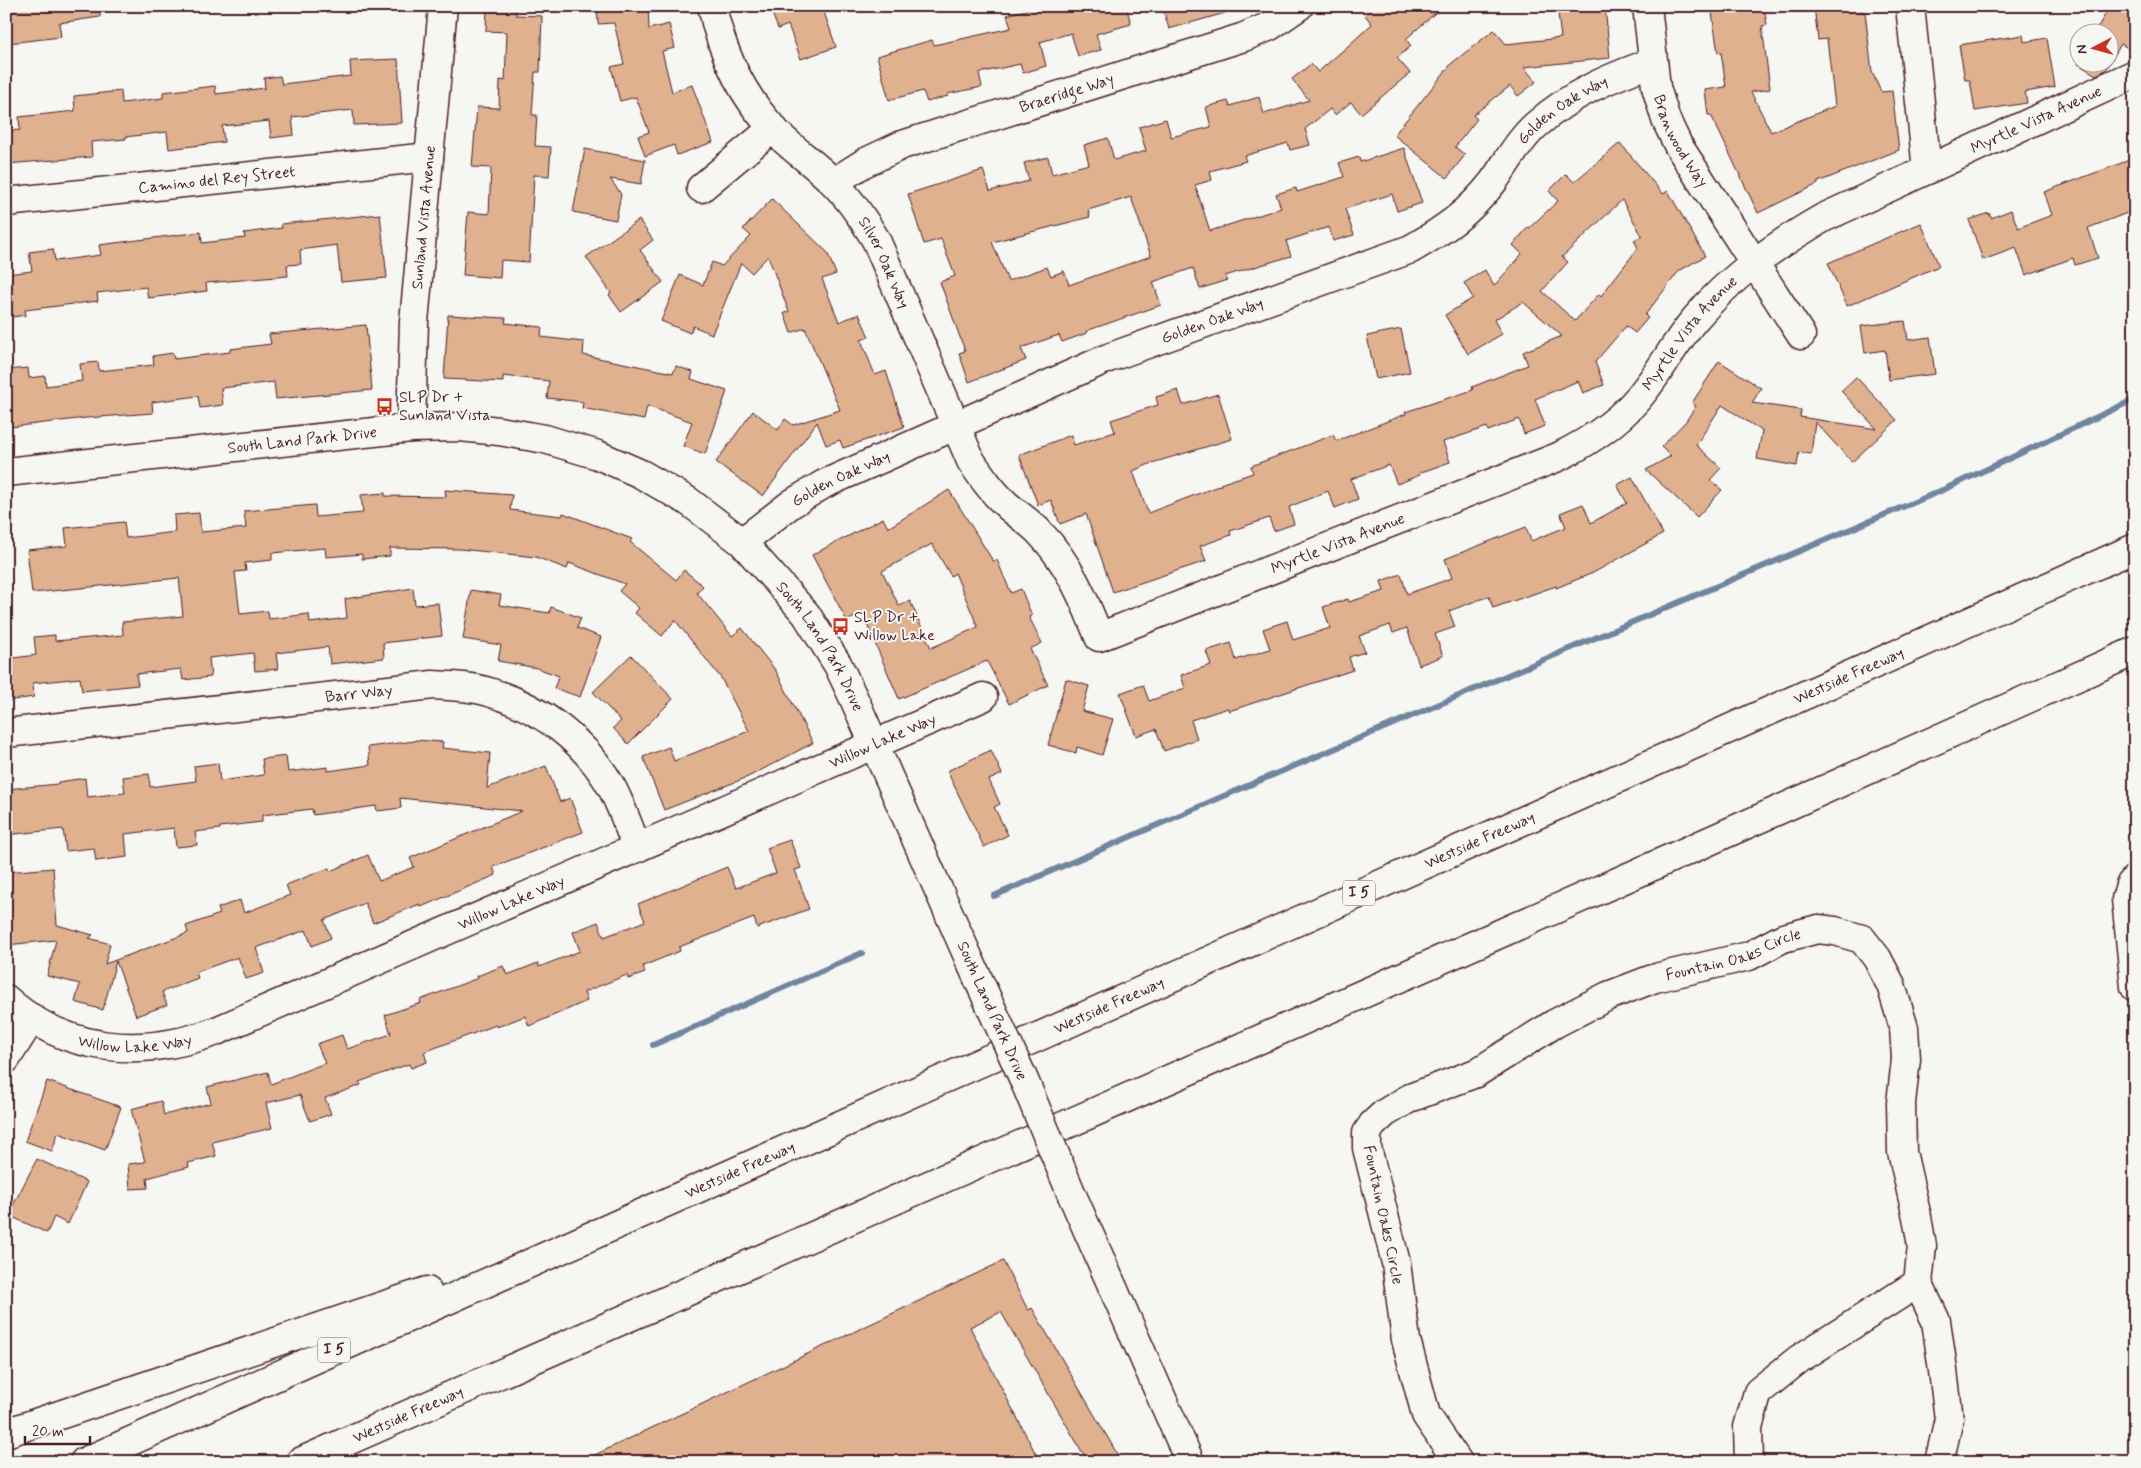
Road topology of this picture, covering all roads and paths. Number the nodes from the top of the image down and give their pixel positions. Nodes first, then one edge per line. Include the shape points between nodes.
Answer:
1 (443, 6) edge
2 (712, 6) edge
3 (1299, 6) edge
4 (1647, 6) edge
5 (1910, 6) edge
6 (1653, 62) junction
7 (2135, 74) edge
8 (773, 128) junction
9 (429, 157) junction
10 (1927, 170) junction
11 (834, 182) junction
12 (701, 188) dead end
13 (6, 202) edge
14 (1754, 262) junction
15 (1801, 335) dead end
16 (955, 426) junction
17 (411, 428) junction
18 (6, 472) edge
19 (742, 542) junction
20 (2135, 548) edge
21 (2135, 651) edge
22 (983, 697) dead end
23 (6, 733) edge
24 (873, 745) junction
25 (637, 848) junction
26 (2135, 879) edge
27 (2135, 987) edge
28 (6, 999) edge
29 (32, 1018) junction
30 (6, 1059) edge
31 (584, 1238) junction
32 (1918, 1283) junction
33 (626, 1319) junction
34 (6, 1434) edge
35 (84, 1462) edge
36 (300, 1462) edge
37 (342, 1462) edge
38 (1190, 1462) edge
39 (1458, 1462) edge
40 (1749, 1462) edge
41 (1938, 1462) edge

1 - 9 main road, Sunland Vista Avenue
2 - 8 main road, Silver Oak Way via 730,64 749,98
3 - 11 main road, Braeridge Way via 1270,26 1244,37 902,145
4 - 6 main road, Branwood Way
5 - 10 main road
6 - 14 main road, Branwood Way via 1656,87 1678,145
6 - 16 main road, Golden Oak Way via 1597,83 1566,101 1535,126 1471,208 1446,229 1411,249 1125,351
7 - 10 main road, Myrtle Vista Avenue
8 - 11 main road, Silver Oak Way
8 - 12 main road
9 - 13 main road, Camino del Rey Street
9 - 17 main road, Sunland Vista Avenue via 414,322
10 - 14 main road, Myrtle Vista Avenue via 1824,218
11 - 16 main road, Silver Oak Way via 876,240
14 - 15 main road, Myrtle Vista Avenue
14 - 16 main road, Myrtle Vista Avenue via 1696,318 1632,406 1583,445 1099,637 1080,589 1063,560 1040,532 985,482
16 - 19 main road, Golden Oak Way via 824,484 791,504
17 - 18 main road, South Land Park Drive
17 - 19 main road, South Land Park Drive via 499,431 545,439 598,455 641,474 688,501
19 - 24 main road, South Land Park Drive via 806,614 838,666
20 - 31 main road, Westside Freeway / I 5
21 - 33 main road, Westside Freeway
22 - 24 main road, Willow Lake Way
23 - 25 main road, Barr Way via 433,685 488,691 539,714 567,733 592,758 611,787
24 - 25 main road, Willow Lake Way
24 - 38 main road, South Land Park Drive, bridge via 1024,1080
25 - 29 main road, Willow Lake Way via 190,1040 162,1046 108,1046 87,1042
26 - 27 main road via 2126,899
28 - 29 main road, Willow Lake Way
29 - 30 main road
31 - 34 main road
31 - 35 main road, Westside Freeway / I 5
32 - 39 main road, Fountain Oaks Circle via 1922,1246 1902,1152 1900,1104 1906,1059 1904,1028 1891,984 1862,939 1818,929 1783,938 1750,956 1655,978 1608,996 1554,1024 1476,1073 1410,1098 1385,1113 1368,1133 1366,1148 1396,1262 1406,1340 1419,1391 1426,1415
32 - 40 main road via 1799,1359 1758,1392 1748,1427
32 - 41 main road via 1936,1321 1949,1419
33 - 36 main road, Westside Freeway
33 - 37 main road

